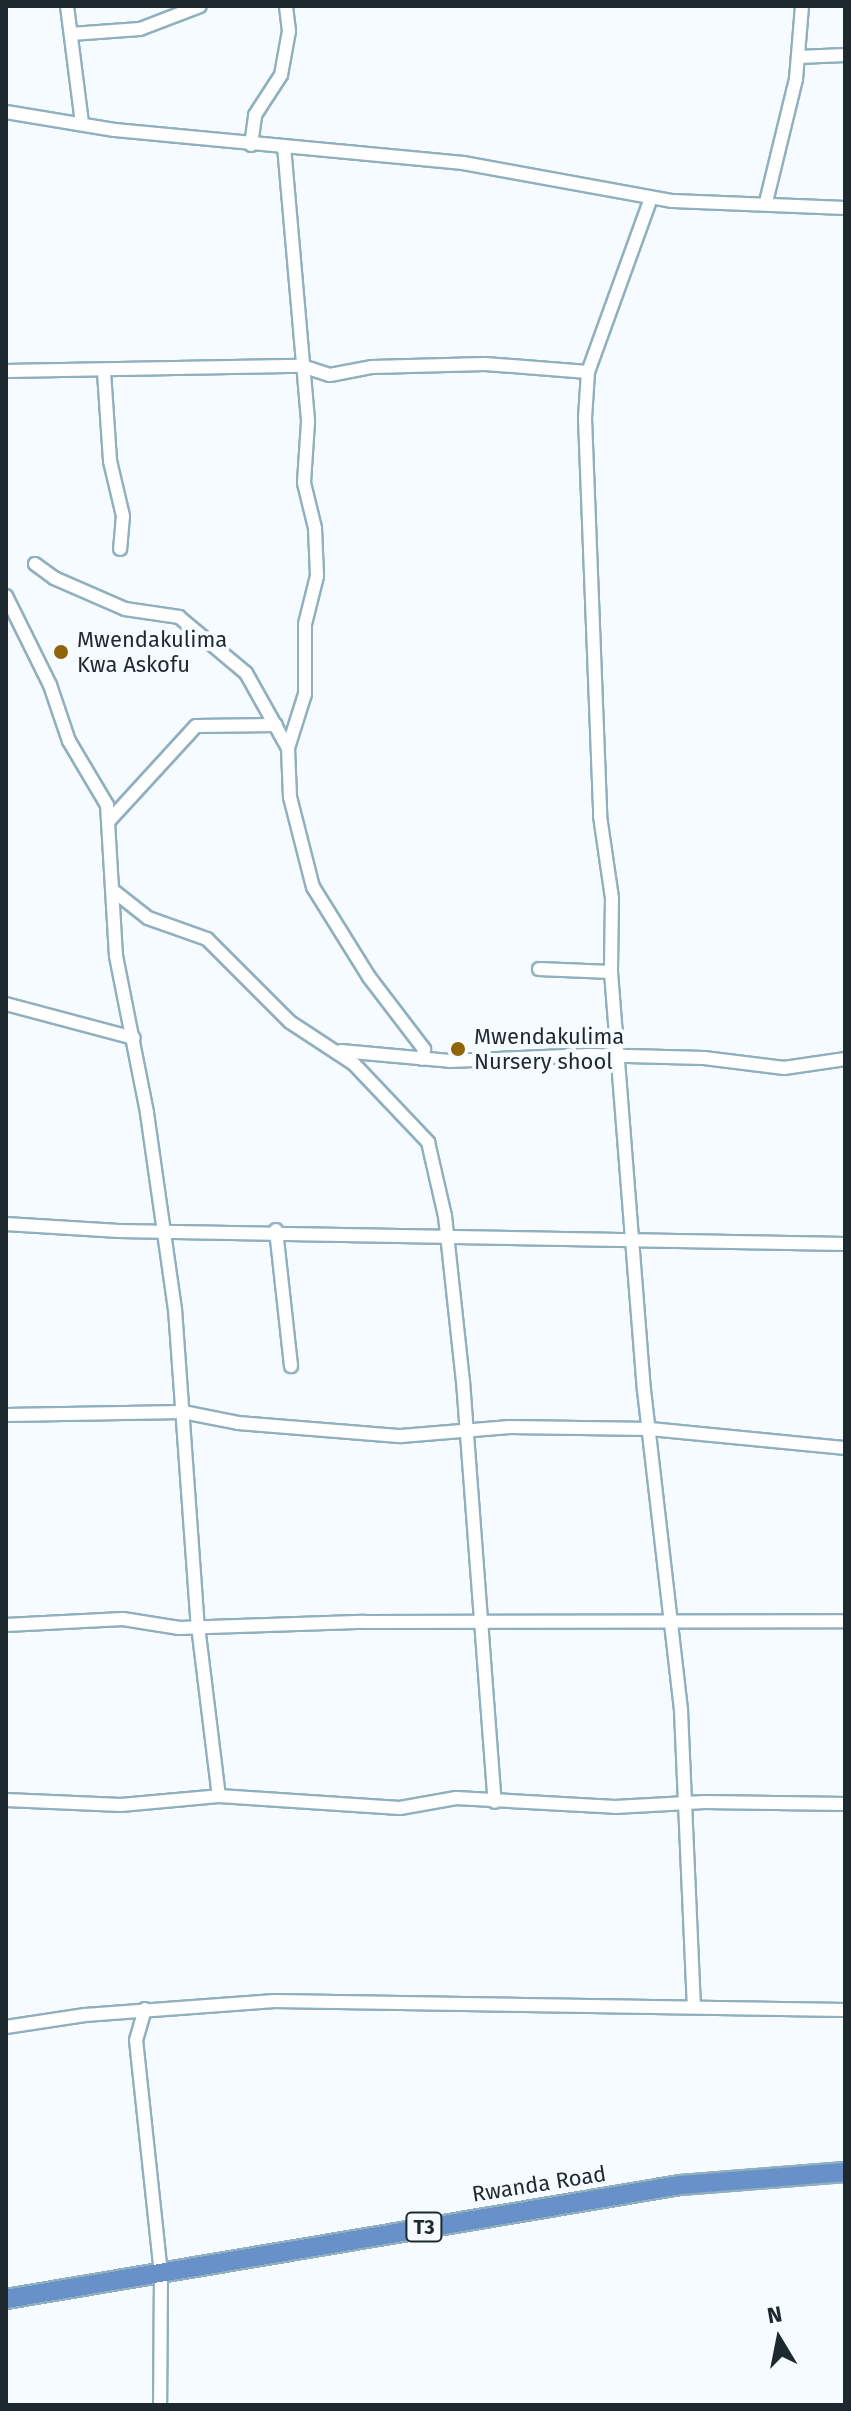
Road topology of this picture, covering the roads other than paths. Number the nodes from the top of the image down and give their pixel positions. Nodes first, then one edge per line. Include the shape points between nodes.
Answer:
1 (67, 6) edge
2 (200, 6) edge
3 (286, 6) edge
4 (802, 6) edge
5 (71, 34) junction
6 (845, 55) edge
7 (799, 57) junction
8 (6, 112) edge
9 (82, 123) junction
10 (251, 145) junction
11 (284, 146) junction
12 (651, 198) junction
13 (766, 202) junction
14 (845, 208) edge
15 (302, 366) junction
16 (6, 371) edge
17 (104, 372) junction
18 (588, 372) junction
19 (120, 549) dead end
20 (35, 564) dead end
21 (6, 596) edge
22 (276, 725) junction
23 (288, 748) junction
24 (108, 822) junction
25 (115, 892) junction
26 (539, 969) dead end
27 (611, 972) junction
28 (6, 1004) edge
29 (134, 1038) junction
30 (334, 1050) junction
31 (620, 1056) junction
32 (422, 1059) junction
33 (845, 1059) edge
34 (6, 1224) edge
35 (276, 1230) junction
36 (162, 1231) junction
37 (447, 1234) junction
38 (634, 1240) junction
39 (845, 1244) edge
40 (291, 1366) dead end
41 (183, 1412) junction
42 (6, 1415) edge
43 (464, 1429) junction
44 (651, 1429) junction
45 (845, 1448) edge
46 (845, 1621) edge
47 (674, 1622) junction
48 (6, 1625) edge
49 (480, 1625) junction
50 (198, 1626) junction
51 (219, 1796) junction
52 (6, 1800) edge
53 (495, 1802) junction
54 (685, 1803) junction
55 (845, 1804) edge
56 (694, 2007) junction
57 (145, 2009) junction
58 (845, 2010) edge
59 (6, 2027) edge
60 (845, 2172) edge
61 (161, 2273) junction
62 (6, 2299) edge
63 (160, 2405) edge

1 - 5 street
2 - 5 street via 140,29
3 - 10 street via 289,31 281,75 255,115
4 - 7 street
5 - 9 street
6 - 7 street
7 - 13 street
8 - 9 street
9 - 10 street
10 - 11 street
11 - 12 street via 463,163
11 - 15 street
12 - 13 street
12 - 18 street
13 - 14 street
15 - 17 street
15 - 18 street via 330,375 412,365
15 - 23 street via 308,422 304,483 315,528 317,576 305,624 305,694
16 - 17 street
17 - 19 street via 110,461 123,516
18 - 27 street via 595,701 600,816 612,898
20 - 22 street via 54,578 125,609 189,622 246,673
21 - 24 street via 50,685 69,741 104,795
22 - 23 street
22 - 24 street via 196,726
23 - 32 street via 290,797 313,887 369,977 424,1049
24 - 25 street
25 - 29 street via 116,956
25 - 30 street via 148,918 207,939 290,1022
26 - 27 street
27 - 31 street
28 - 29 street
29 - 36 street
30 - 32 street
30 - 37 street via 397,1104 428,1142
31 - 32 street
31 - 33 street via 704,1058 784,1068
31 - 38 street
34 - 36 street
35 - 36 street
35 - 37 street
35 - 40 street
36 - 41 street
37 - 38 street
37 - 43 street
38 - 39 street
38 - 44 street
41 - 42 street
41 - 43 street via 238,1423 394,1435
41 - 50 street
43 - 44 street
43 - 49 street
44 - 45 street
44 - 47 street
46 - 47 street
47 - 49 street
47 - 54 street
48 - 50 street via 123,1619 167,1628
49 - 50 street via 393,1621
49 - 53 street
50 - 51 street
51 - 52 street via 121,1805
51 - 53 street via 400,1808 437,1799
53 - 54 street via 615,1807
54 - 55 street
54 - 56 street
56 - 57 street via 274,2001
56 - 58 street
57 - 59 street
57 - 61 street via 137,2057
60 - 61 highway, Rwanda Road / T3 via 680,2185
61 - 62 highway, Rwanda Road / T3
61 - 63 street

